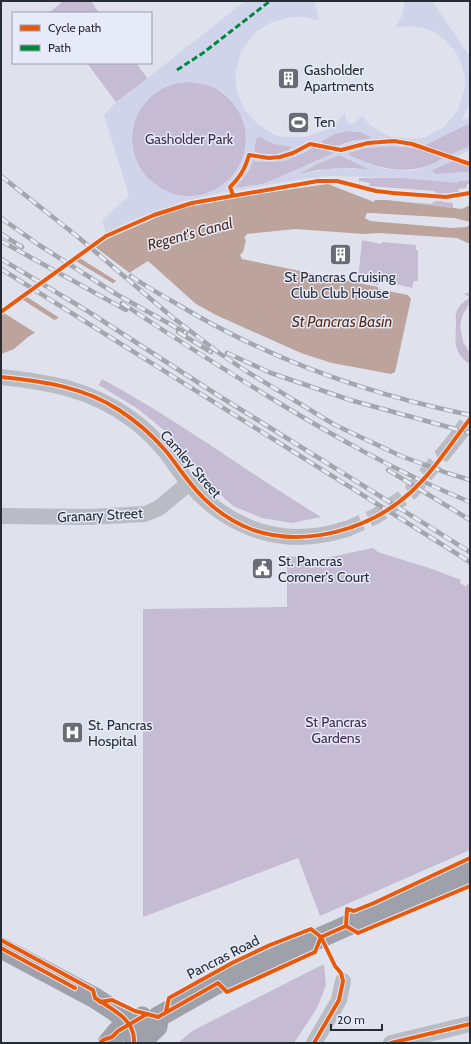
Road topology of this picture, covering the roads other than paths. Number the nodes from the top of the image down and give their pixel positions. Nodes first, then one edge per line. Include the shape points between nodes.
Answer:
1 (1, 377) edge
2 (457, 437) tunnel mouth
3 (444, 453) tunnel mouth
4 (189, 483) junction
5 (1, 516) edge
6 (347, 529) tunnel mouth
7 (470, 872) edge
8 (1, 948) edge
9 (343, 981) dead end
10 (158, 1017) junction
11 (470, 1024) edge
12 (132, 1033) edge
13 (417, 1040) edge
14 (318, 1042) edge
15 (108, 1043) edge
16 (139, 1043) edge
17 (391, 1043) edge

1 - 4 street, Camley Street via 56,384 117,409 157,442
2 - 3 street
4 - 5 street, Granary Street via 159,508 145,514 90,517
4 - 6 street, Camley Street via 221,513 254,530 302,537
7 - 10 main road, Pancras Road via 218,983
8 - 12 main road via 95,998 115,1011
9 - 14 street via 339,1000
10 - 12 main road via 147,1014
10 - 16 main road via 158,1027
11 - 13 street
12 - 15 main road via 118,1031
13 - 17 street

